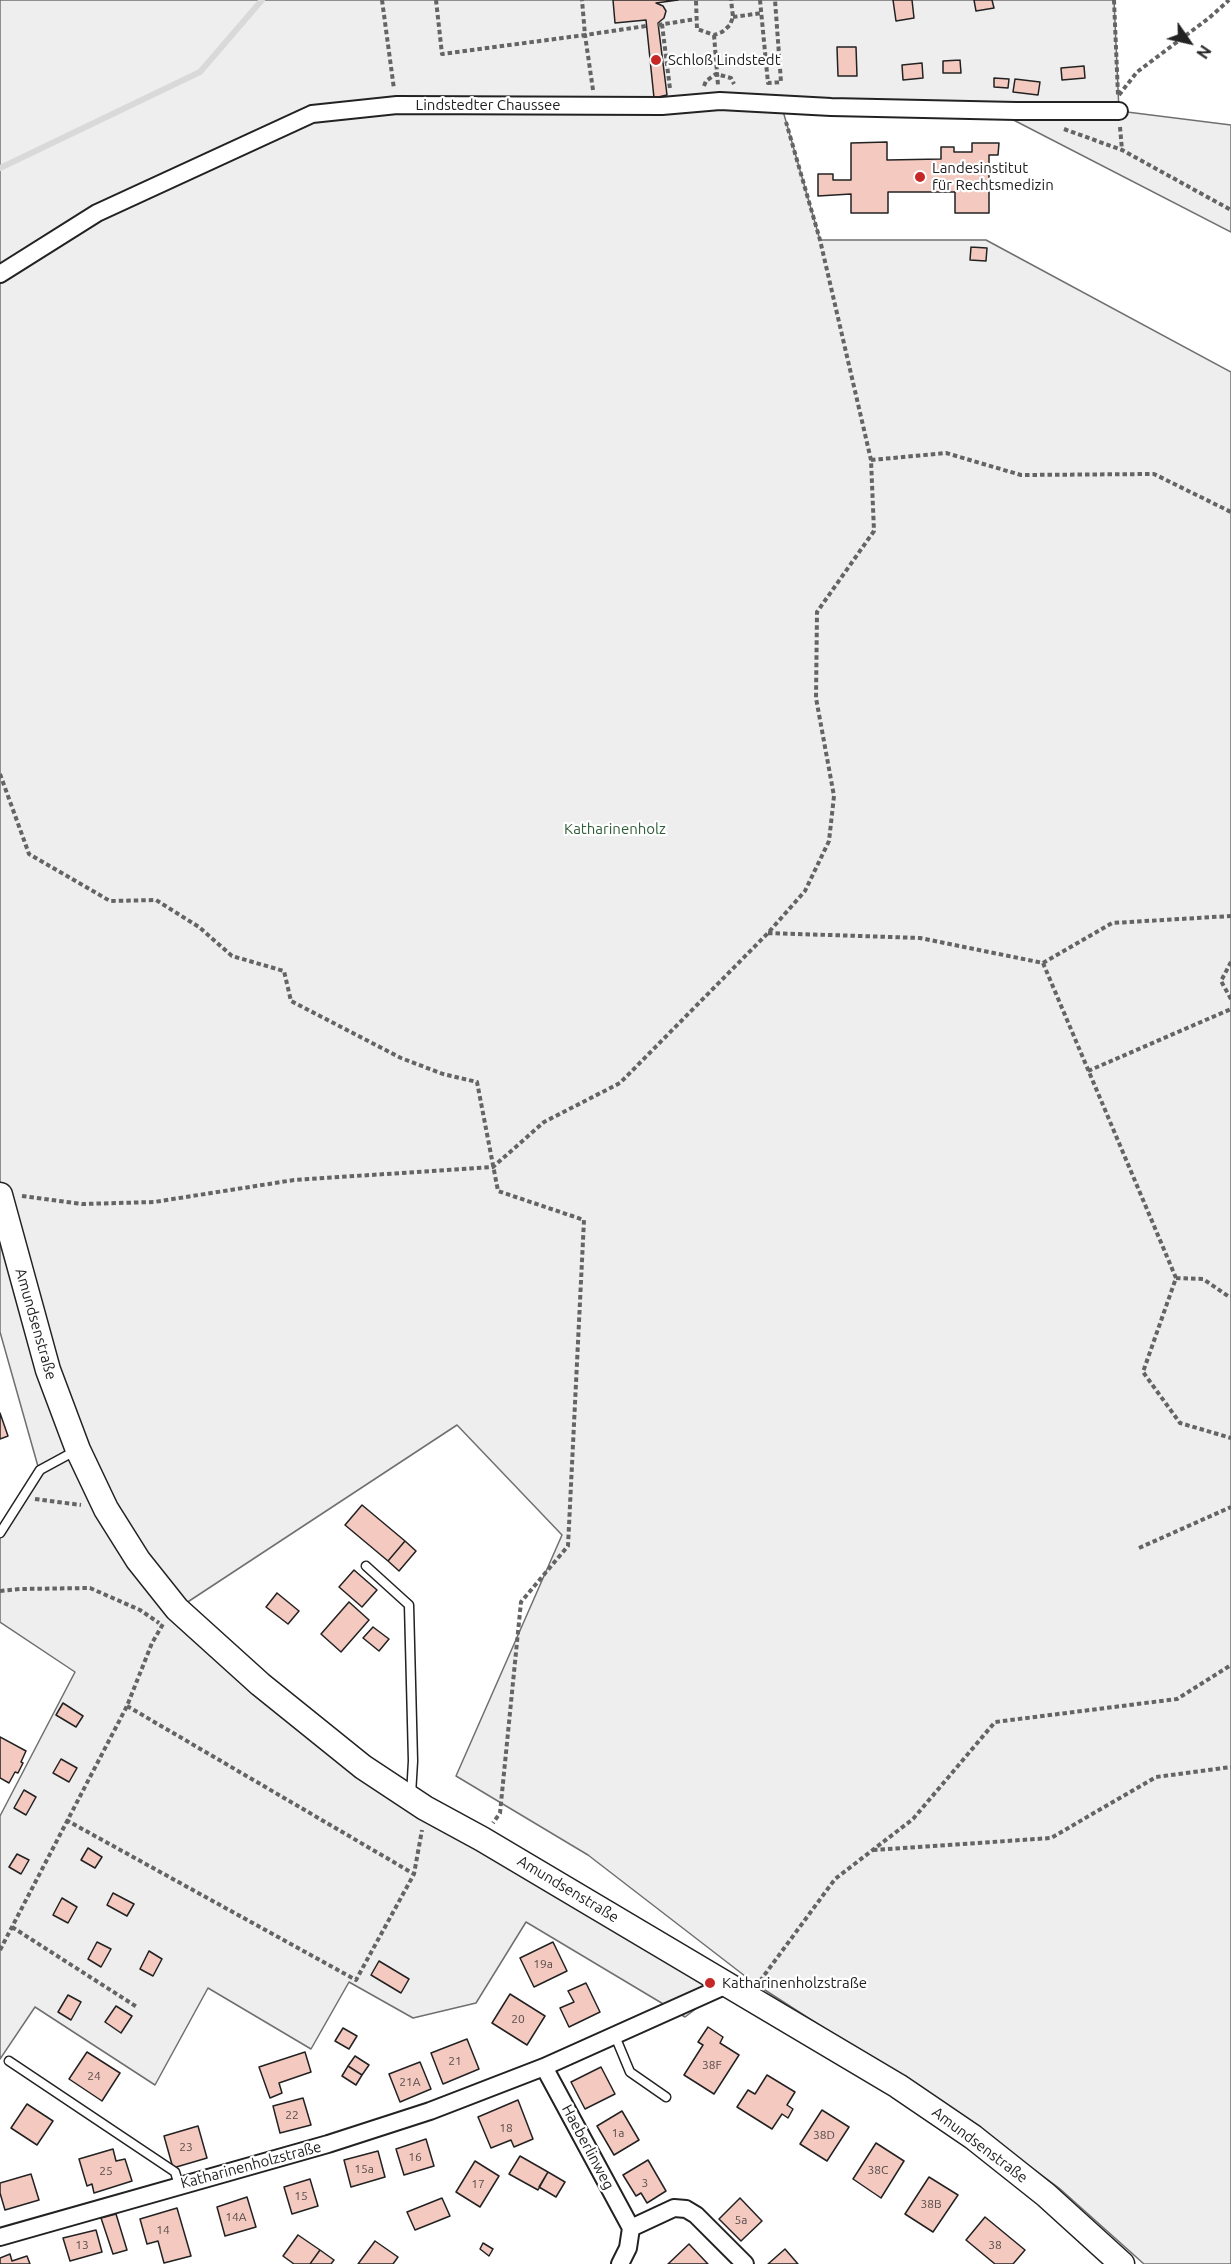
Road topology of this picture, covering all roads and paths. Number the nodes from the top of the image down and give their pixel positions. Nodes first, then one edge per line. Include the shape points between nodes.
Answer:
1 (382, 0) edge
2 (436, 0) edge
3 (582, 0) edge
4 (703, 0) edge
5 (731, 0) edge
6 (760, 0) edge
7 (775, 0) edge
8 (1114, 0) edge
9 (1229, 0) edge
10 (696, 1) edge
11 (762, 13) junction
12 (733, 17) junction
13 (696, 19) junction
14 (646, 27) dead end
15 (585, 35) junction
16 (714, 35) junction
17 (670, 93) dead end
18 (720, 101) junction
19 (781, 104) junction
20 (1119, 104) junction
21 (397, 105) junction
22 (596, 105) junction
23 (1058, 127) dead end
24 (1122, 150) junction
25 (1231, 210) edge
26 (0, 274) edge
27 (871, 460) junction
28 (1231, 512) edge
29 (0, 774) edge
30 (1231, 916) edge
31 (768, 933) junction
32 (1231, 962) edge
33 (1043, 963) junction
34 (1231, 999) edge
35 (1231, 1009) edge
36 (1088, 1071) junction
37 (494, 1167) junction
38 (0, 1196) edge
39 (1176, 1278) junction
40 (1231, 1296) edge
41 (1231, 1438) edge
42 (78, 1450) junction
43 (22, 1498) junction
44 (1231, 1507) edge
45 (106, 1509) junction
46 (0, 1533) edge
47 (1139, 1548) dead end
48 (366, 1566) dead end
49 (0, 1591) edge
50 (170, 1617) junction
51 (1231, 1665) edge
52 (127, 1706) junction
53 (1231, 1767) edge
54 (418, 1803) junction
55 (66, 1820) junction
56 (482, 1839) junction
57 (872, 1850) junction
58 (414, 1874) junction
59 (12, 1927) junction
60 (0, 1950) edge
61 (739, 1990) junction
62 (137, 2007) dead end
63 (615, 2037) junction
64 (9, 2061) dead end
65 (544, 2067) junction
66 (666, 2097) dead end
67 (179, 2185) junction
68 (631, 2228) junction
69 (0, 2236) edge
70 (620, 2264) edge
71 (745, 2264) edge
72 (1122, 2264) edge

1 - 21 path
2 - 15 path via 442,54
3 - 15 path
4 - 10 path
5 - 12 path
6 - 11 path
7 - 11 path via 782,82 768,83
8 - 20 path
9 - 20 path via 1137,72
10 - 13 path
11 - 12 path
12 - 16 path via 723,32
13 - 16 path via 697,29
13 - 17 path via 660,24
14 - 15 path
15 - 22 path
16 - 18 path
18 - 19 street, Lindstedter Chaussee
18 - 22 street, Lindstedter Chaussee via 662,106
19 - 20 street, Lindstedter Chaussee via 1004,111
19 - 27 path via 820,240
20 - 24 path
21 - 22 street, Lindstedter Chaussee
21 - 26 street, Lindstedter Chaussee via 312,114 97,213
23 - 24 path
24 - 25 path
27 - 28 path via 945,453 1021,475 1154,474
27 - 31 path via 874,531 817,612 816,699 834,796 829,841 805,891
29 - 37 path via 29,854 110,902 156,900 199,927 232,956 284,971 291,1001 401,1058 477,1082
30 - 33 path via 1112,923
31 - 33 path via 920,938
31 - 37 path via 620,1083 544,1122
32 - 34 path via 1221,981
33 - 36 path
35 - 36 path
36 - 39 path
37 - 38 path via 294,1180 154,1202 82,1204
37 - 56 path via 498,1191 584,1220 568,1546 520,1602 500,1814
38 - 42 street, Amundsenstraße via 48,1370
39 - 40 path via 1203,1279
39 - 41 path via 1143,1372 1180,1422
42 - 43 lane via 40,1470
42 - 45 street, Amundsenstraße
43 - 45 path
43 - 46 lane
44 - 47 path
45 - 50 street, Amundsenstraße
48 - 54 lane via 410,1605 413,1777
49 - 50 path via 90,1588 140,1610
50 - 52 path via 152,1643
50 - 54 street, Amundsenstraße via 355,1760
51 - 57 path via 1177,1699 995,1722 913,1819
52 - 55 path
52 - 58 path
53 - 57 path via 1156,1777 1051,1838
54 - 56 street, Amundsenstraße
54 - 58 path
55 - 58 path via 356,1980
55 - 59 path
56 - 61 street, Amundsenstraße
57 - 61 path via 835,1879
59 - 60 path
59 - 62 path
61 - 63 street, Katharinenholzstraße
61 - 72 street, Amundsenstraße via 898,2086 973,2137
63 - 65 street, Katharinenholzstraße
63 - 66 lane via 630,2072
64 - 67 lane via 175,2172
65 - 67 street, Katharinenholzstraße via 338,2141
65 - 68 street, Haeberlinweg
67 - 69 street, Katharinenholzstraße
68 - 70 street
68 - 71 street via 674,2208 686,2209

